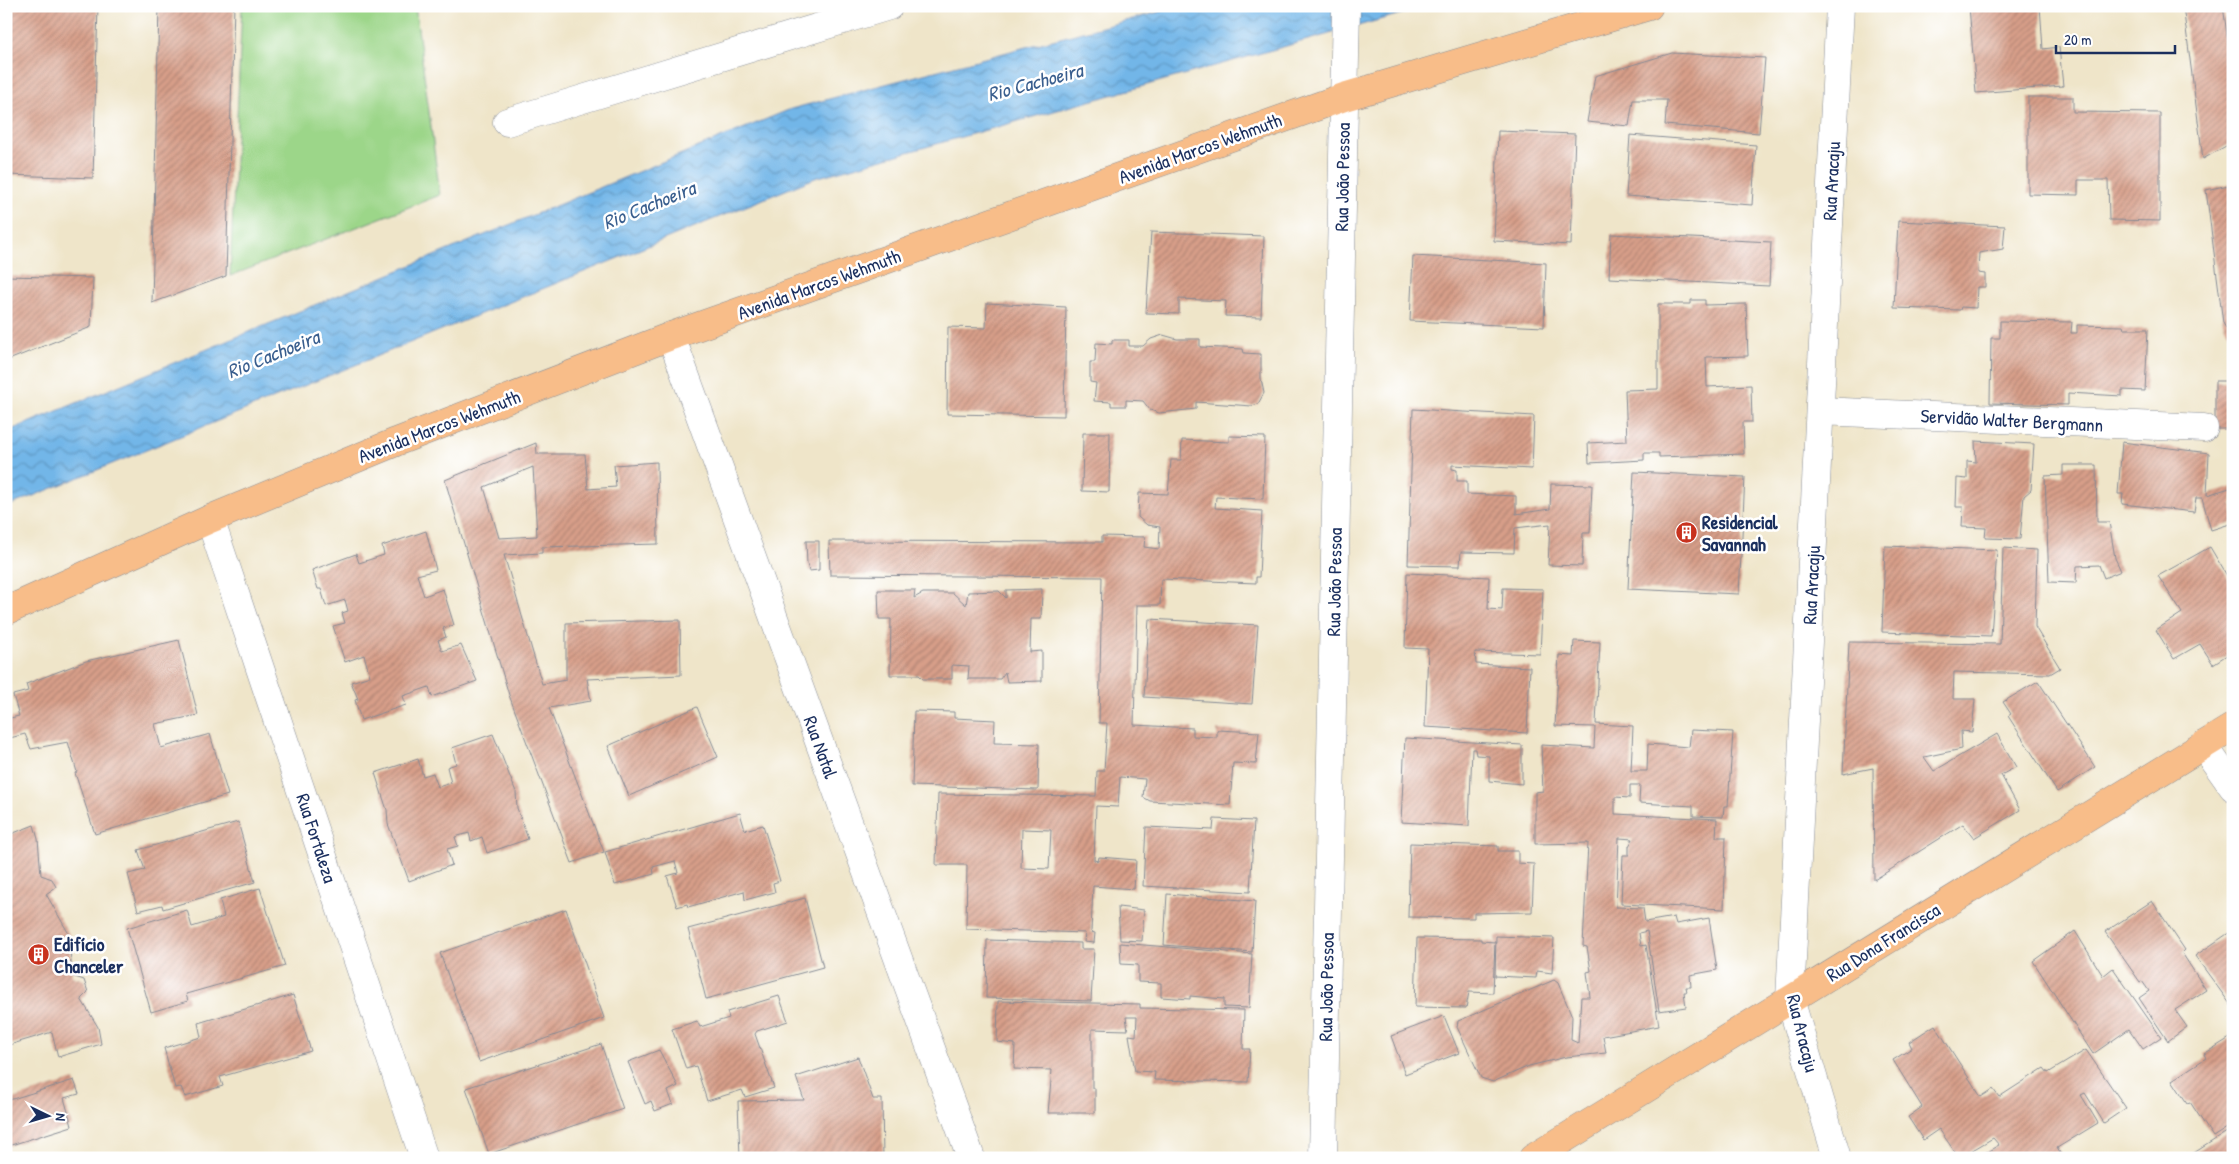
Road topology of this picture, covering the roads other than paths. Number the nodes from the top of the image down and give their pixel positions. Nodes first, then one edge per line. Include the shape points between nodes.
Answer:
1 (889, 6) edge
2 (1346, 6) edge
3 (1649, 6) edge
4 (1840, 6) edge
5 (1344, 97) junction
6 (507, 122) dead end
7 (672, 336) junction
8 (1820, 411) junction
9 (2204, 428) dead end
10 (210, 519) junction
11 (6, 611) edge
12 (2233, 727) edge
13 (2203, 745) junction
14 (2233, 787) edge
15 (1790, 999) junction
16 (424, 1158) edge
17 (971, 1158) edge
18 (1323, 1158) edge
19 (1533, 1158) edge
20 (1837, 1158) edge

1 - 6 street
2 - 5 street, Rua João Pessoa
3 - 5 main road, Avenida Marcos Wehmuth
4 - 8 street, Rua Aracaju
5 - 7 main road, Avenida Marcos Wehmuth
5 - 18 street, Rua João Pessoa
7 - 10 main road, Avenida Marcos Wehmuth via 396,442
7 - 17 street, Rua Natal
8 - 9 street, Servidão Walter Bergmann
8 - 15 street, Rua Aracaju
10 - 11 main road, Avenida Marcos Wehmuth
10 - 16 street, Rua Fortaleza
12 - 13 main road, Rua Dona Francisca
13 - 14 street
13 - 15 main road, Rua Dona Francisca
15 - 19 main road, Rua Dona Francisca
15 - 20 street, Rua Aracaju

